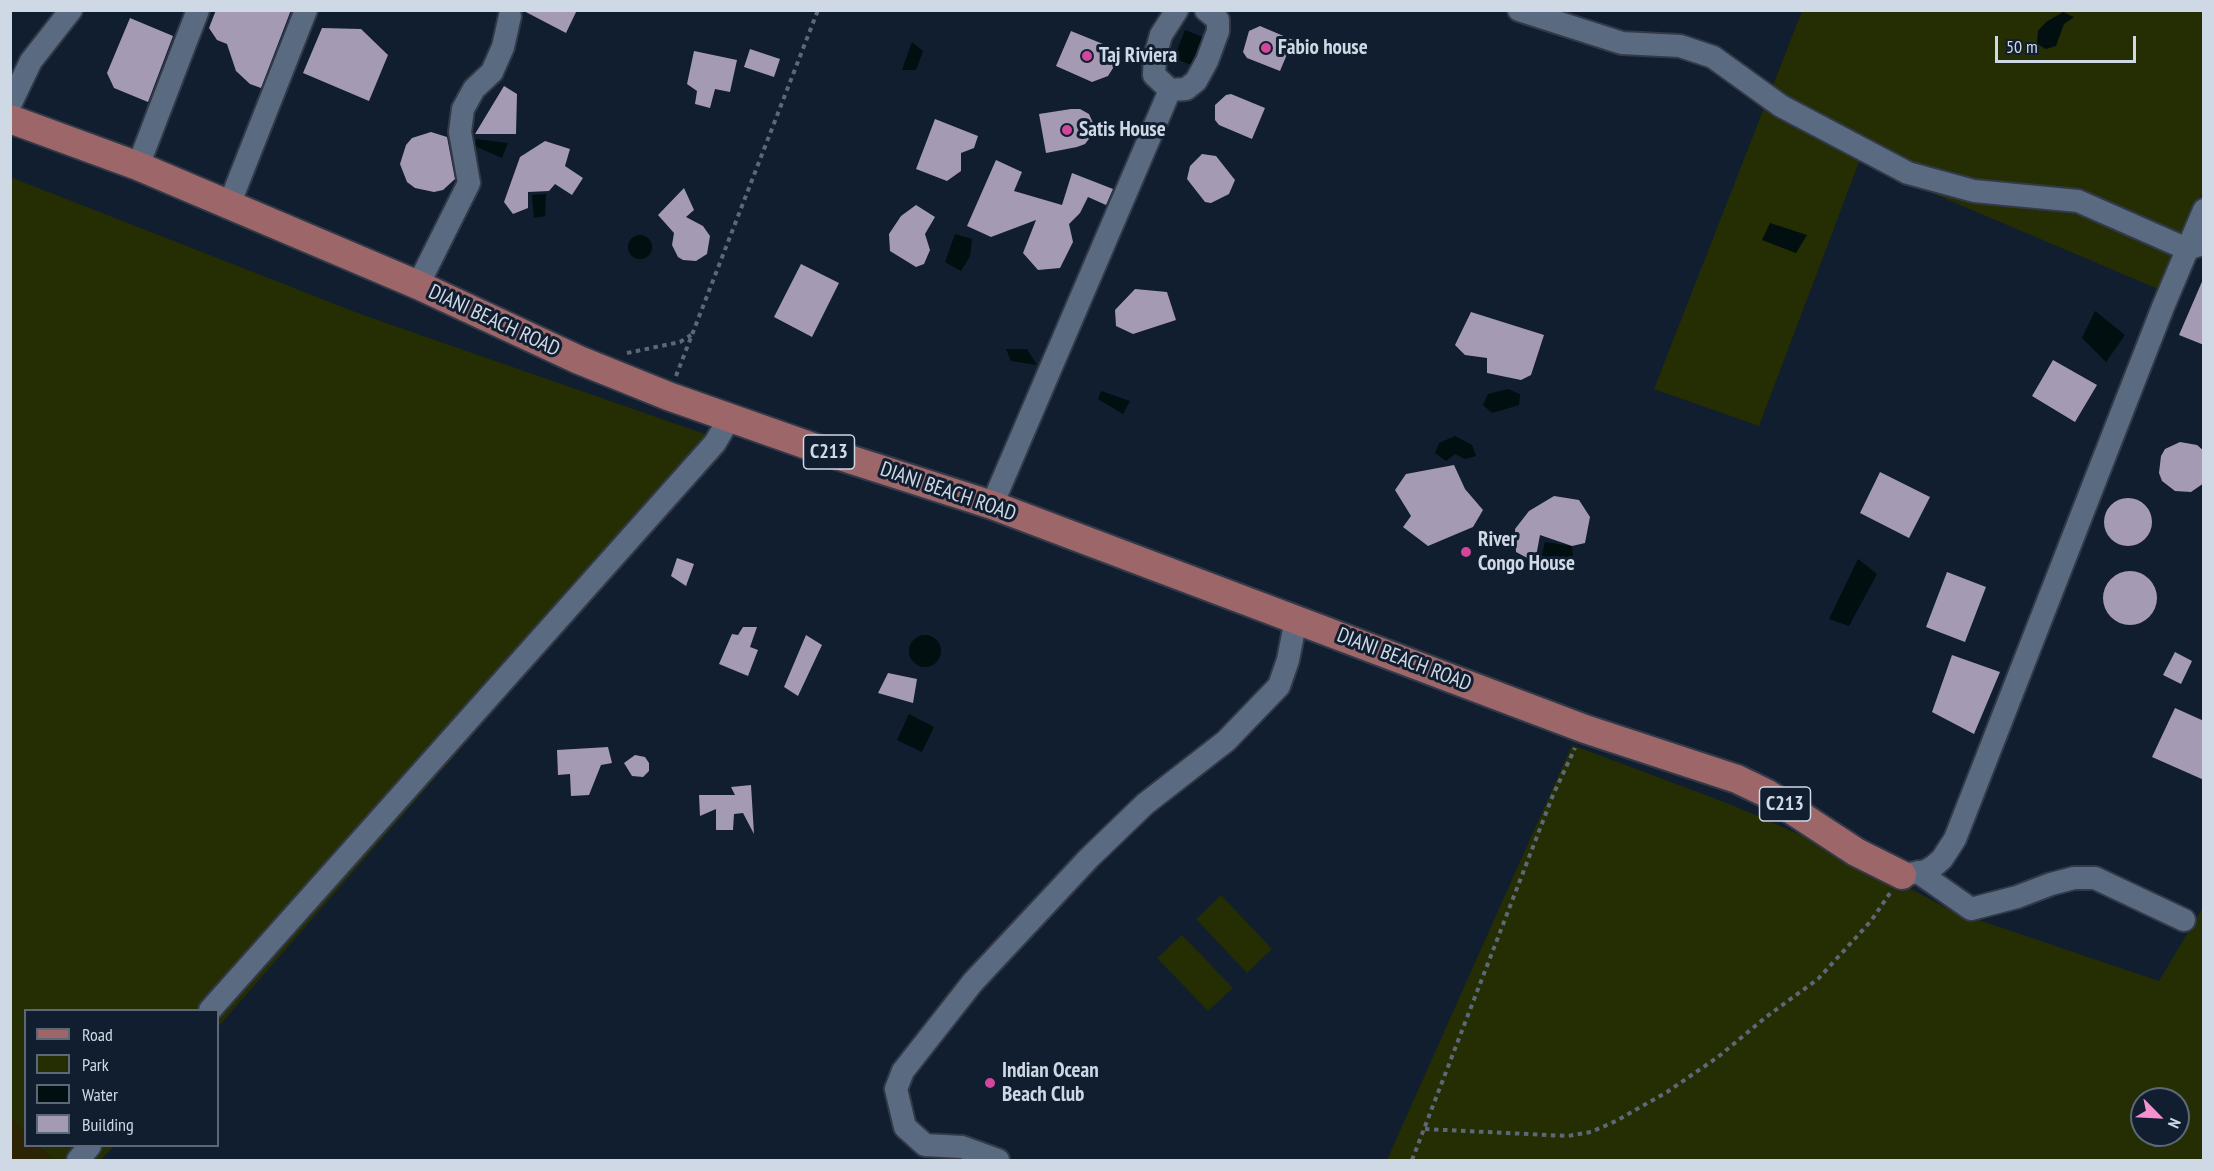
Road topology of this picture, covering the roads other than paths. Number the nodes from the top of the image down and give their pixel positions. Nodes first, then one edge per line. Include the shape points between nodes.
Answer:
1 (71, 10) edge
2 (198, 10) edge
3 (306, 10) edge
4 (1177, 10) edge
5 (1206, 10) edge
6 (1519, 10) edge
7 (510, 16) dead end
8 (1170, 90) junction
9 (10, 105) edge
10 (10, 119) edge
11 (138, 166) junction
12 (229, 205) junction
13 (2204, 210) edge
14 (2195, 246) edge
15 (418, 285) junction
16 (729, 419) junction
17 (992, 505) junction
18 (1296, 619) junction
19 (1910, 874) junction
20 (2184, 920) dead end
21 (212, 1009) edge
22 (89, 1147) edge
23 (921, 1153) edge
24 (78, 1161) edge
25 (998, 1161) edge

1 - 9 street via 31,61
2 - 11 street
3 - 12 street
4 - 8 street via 1161,34 1155,56 1154,75
5 - 8 street via 1218,20 1207,61 1196,81 1186,89
6 - 14 street via 1622,43 1680,46 1713,57 1781,106 1908,173 1974,191 2078,201
7 - 15 street via 492,72 474,89 463,109 460,132 469,183
8 - 17 street
10 - 11 main road, DIANI BEACH ROAD / C213
11 - 12 main road, DIANI BEACH ROAD / C213
12 - 15 main road, DIANI BEACH ROAD / C213
13 - 14 street
14 - 19 street via 1960,828 1942,859 1926,871
15 - 16 main road, DIANI BEACH ROAD / C213 via 579,360
16 - 17 main road, DIANI BEACH ROAD / C213
16 - 21 street via 715,443
17 - 18 main road, DIANI BEACH ROAD / C213
18 - 19 main road, DIANI BEACH ROAD / C213 via 1585,729 1737,779 1766,793 1857,852
18 - 23 street via 1279,686 1226,741 1145,804 1089,858 973,982 903,1071 896,1089 905,1127
19 - 20 street via 1971,909 2074,878 2095,878
22 - 24 street
23 - 25 street via 962,1147

